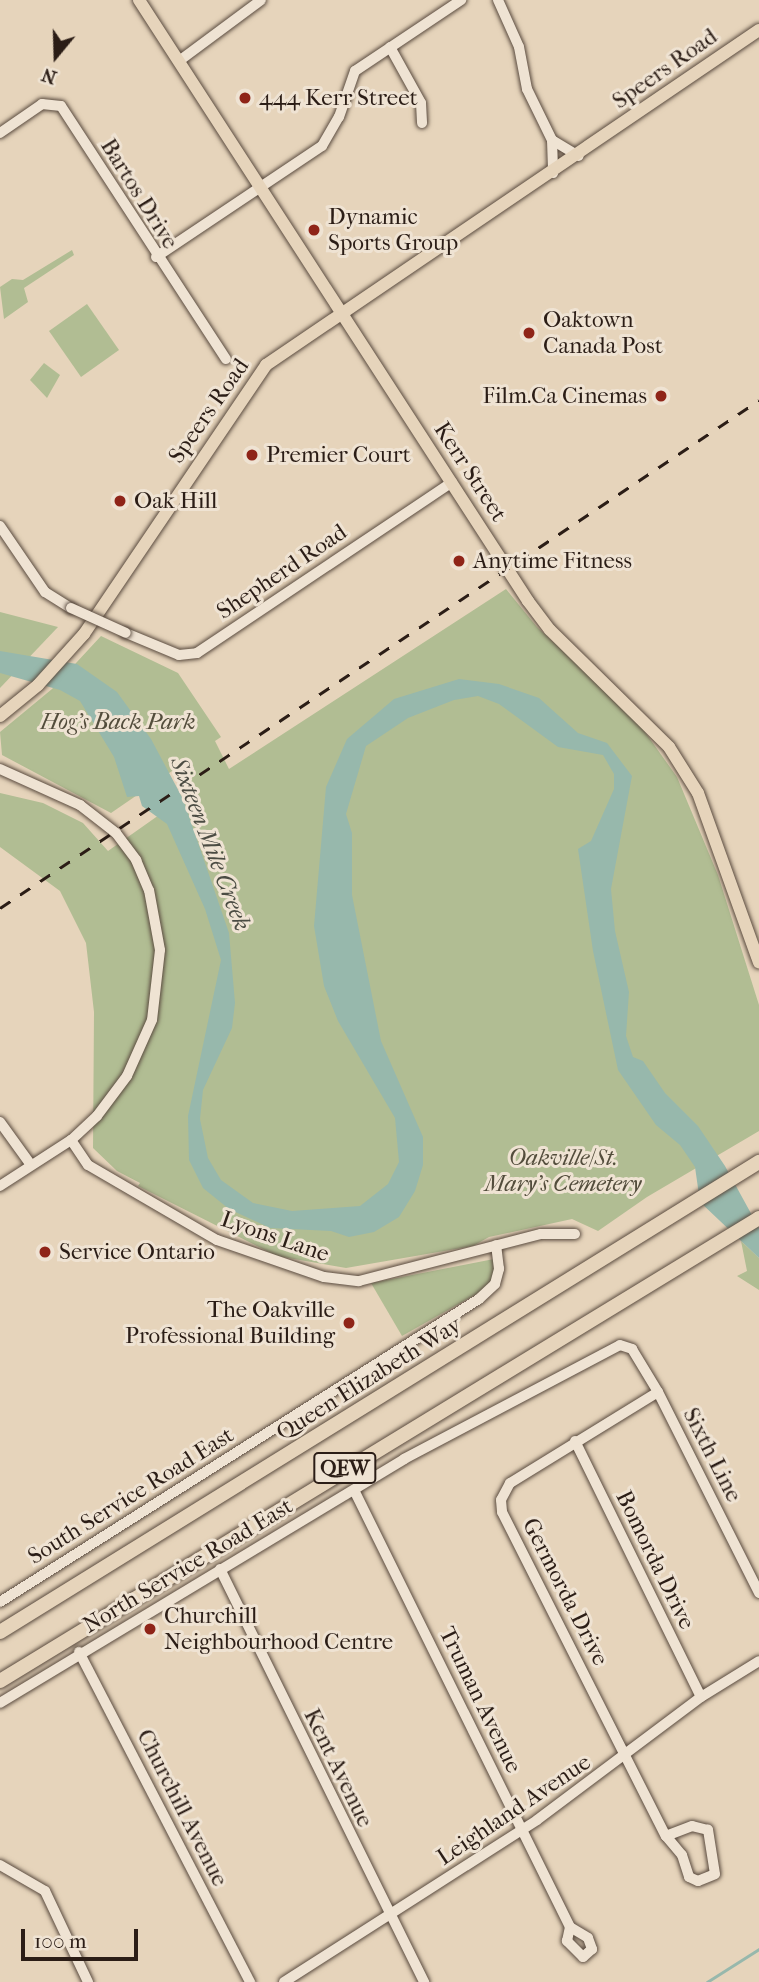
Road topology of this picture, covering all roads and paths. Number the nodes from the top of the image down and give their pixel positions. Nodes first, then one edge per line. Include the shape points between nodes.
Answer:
1 (139, 0) edge
2 (261, 0) edge
3 (461, 0) edge
4 (498, 0) edge
5 (759, 30) edge
6 (390, 47) junction
7 (178, 61) junction
8 (422, 123) dead end
9 (0, 133) edge
10 (552, 140) junction
11 (579, 156) junction
12 (553, 173) junction
13 (261, 189) junction
14 (156, 257) junction
15 (344, 311) junction
16 (226, 359) dead end
17 (452, 482) junction
18 (0, 526) edge
19 (4, 538) edge
20 (0, 716) edge
21 (0, 769) edge
22 (758, 957) edge
23 (0, 1122) edge
24 (71, 1140) junction
25 (759, 1162) edge
26 (31, 1166) junction
27 (0, 1186) edge
28 (759, 1218) edge
29 (575, 1234) dead end
30 (496, 1245) junction
31 (620, 1345) joint
32 (658, 1392) junction
33 (575, 1441) junction
34 (354, 1490) junction
35 (220, 1569) junction
36 (759, 1593) edge
37 (0, 1602) edge
38 (0, 1632) edge
39 (79, 1652) junction
40 (759, 1661) edge
41 (0, 1681) edge
42 (701, 1697) junction
43 (0, 1703) edge
44 (627, 1755) junction
45 (523, 1830) junction
46 (666, 1836) junction
47 (0, 1864) edge
48 (388, 1915) junction
49 (570, 1927) dead end
50 (88, 1982) edge
51 (250, 1982) edge
52 (284, 1982) edge
53 (424, 1982) edge

1 - 7 main road, Kerr Street
2 - 7 street
3 - 6 street
4 - 10 street via 519,47 527,89
5 - 11 main road, Speers Road
6 - 8 street via 421,103
6 - 13 street via 355,71 339,117 322,146
7 - 13 main road, Kerr Street
9 - 14 street, Bartos Drive via 42,104 61,106
10 - 11 street
10 - 12 street
11 - 12 main road, Speers Road
12 - 15 main road, Speers Road
13 - 14 street
13 - 15 main road, Kerr Street
14 - 16 street, Bartos Drive
15 - 17 main road, Kerr Street
15 - 20 main road, Speers Road via 286,348 251,383 83,634 46,677
17 - 19 street, Shepherd Road, bridge via 197,653 179,655 71,608 45,592
17 - 22 main road, Kerr Street via 550,630 669,747 702,804
18 - 19 street, Shepherd Road
21 - 24 street via 90,811 116,833 141,872 158,929 157,1000 140,1052 108,1102
23 - 26 street
24 - 26 street
24 - 30 street, Lyons Lane via 88,1165 217,1240 324,1277 359,1280
25 - 38 highway, Queen Elizabeth Way / QEW
26 - 27 street
28 - 41 highway, QEW
29 - 30 street, Lyons Lane via 555,1231
30 - 37 street, South Service Road East via 499,1269 495,1284 479,1298
31 - 32 street, Sixth Line via 632,1349
31 - 34 street, North Service Road East
32 - 33 street, Germorda Drive
32 - 36 street, Sixth Line
33 - 42 street, Bomorda Drive
33 - 44 street, Germorda Drive via 510,1483 502,1512
34 - 35 street, North Service Road East
34 - 45 street, Truman Avenue
35 - 39 street, North Service Road East
35 - 48 street, Kent Avenue
39 - 43 street, North Service Road East
39 - 51 street, Churchill Avenue
40 - 42 street, Leighland Avenue
42 - 44 street, Leighland Avenue
44 - 45 street, Leighland Avenue
44 - 46 street, Germorda Drive
45 - 48 street, Leighland Avenue
45 - 49 street, Truman Avenue
46 - 46 street, Germorda Drive via 682,1855 690,1877 698,1881 715,1874 708,1830 692,1826
47 - 50 street via 45,1891
48 - 52 street, Leighland Avenue
48 - 53 street, Kent Avenue

